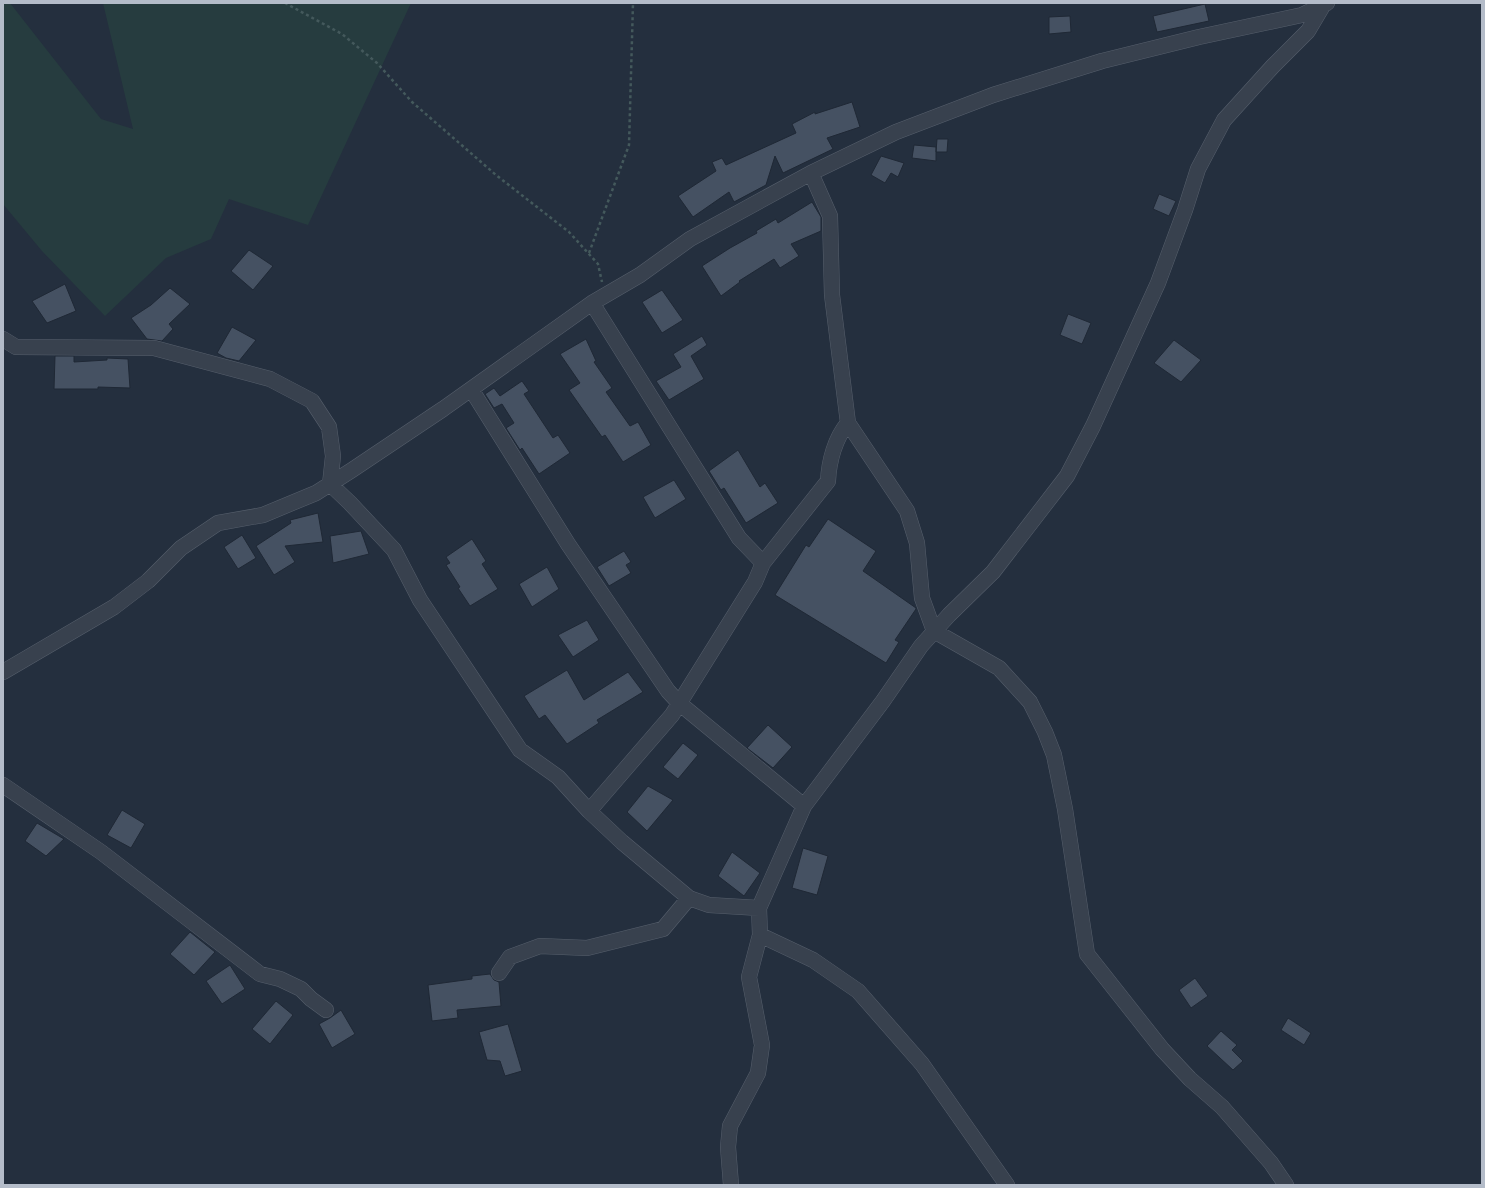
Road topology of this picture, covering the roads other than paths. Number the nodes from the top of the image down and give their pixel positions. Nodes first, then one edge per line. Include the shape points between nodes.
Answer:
1 (1325, 4) edge
2 (811, 173) junction
3 (598, 300) junction
4 (3, 339) edge
5 (471, 389) junction
6 (848, 423) junction
7 (330, 484) junction
8 (763, 563) junction
9 (934, 631) junction
10 (3, 672) edge
11 (679, 703) junction
12 (3, 785) edge
13 (804, 806) junction
14 (589, 811) junction
15 (689, 898) junction
16 (759, 908) junction
17 (760, 935) junction
18 (499, 973) dead end
19 (326, 1010) dead end
20 (731, 1185) edge
21 (1007, 1185) edge
22 (1286, 1185) edge

1 - 2 street via 1302,15 1102,61 993,95 896,132
1 - 9 street via 1308,32 1224,120 1198,169 1158,283 1067,476 993,572
2 - 3 street via 690,239 640,275
2 - 6 street via 830,216 832,295
3 - 5 street
3 - 8 street via 739,538
4 - 7 street via 16,347 154,348 270,379 312,401 329,426 333,456
5 - 7 street
5 - 11 street via 568,544 668,691
6 - 8 street via 841,431 829,466 828,481
6 - 9 street via 907,511 917,543 922,598
7 - 10 street via 316,493 263,515 218,523 181,548 148,581 114,607
7 - 14 street via 394,550 420,600 520,750 558,777
8 - 11 street via 755,582
9 - 13 street
9 - 22 street via 999,668 1030,702 1046,732 1054,755 1065,809 1087,954 1162,1049 1222,1107 1271,1163
11 - 13 street
11 - 14 street via 672,715
12 - 19 street via 101,852 260,974 280,979 301,989
13 - 16 street
14 - 15 street
15 - 16 street via 709,905
15 - 18 street via 664,929 587,948 540,946 510,957
16 - 17 street
17 - 20 street via 749,978 762,1045 758,1073 730,1126 728,1147
17 - 21 street via 813,960 858,991 922,1064

